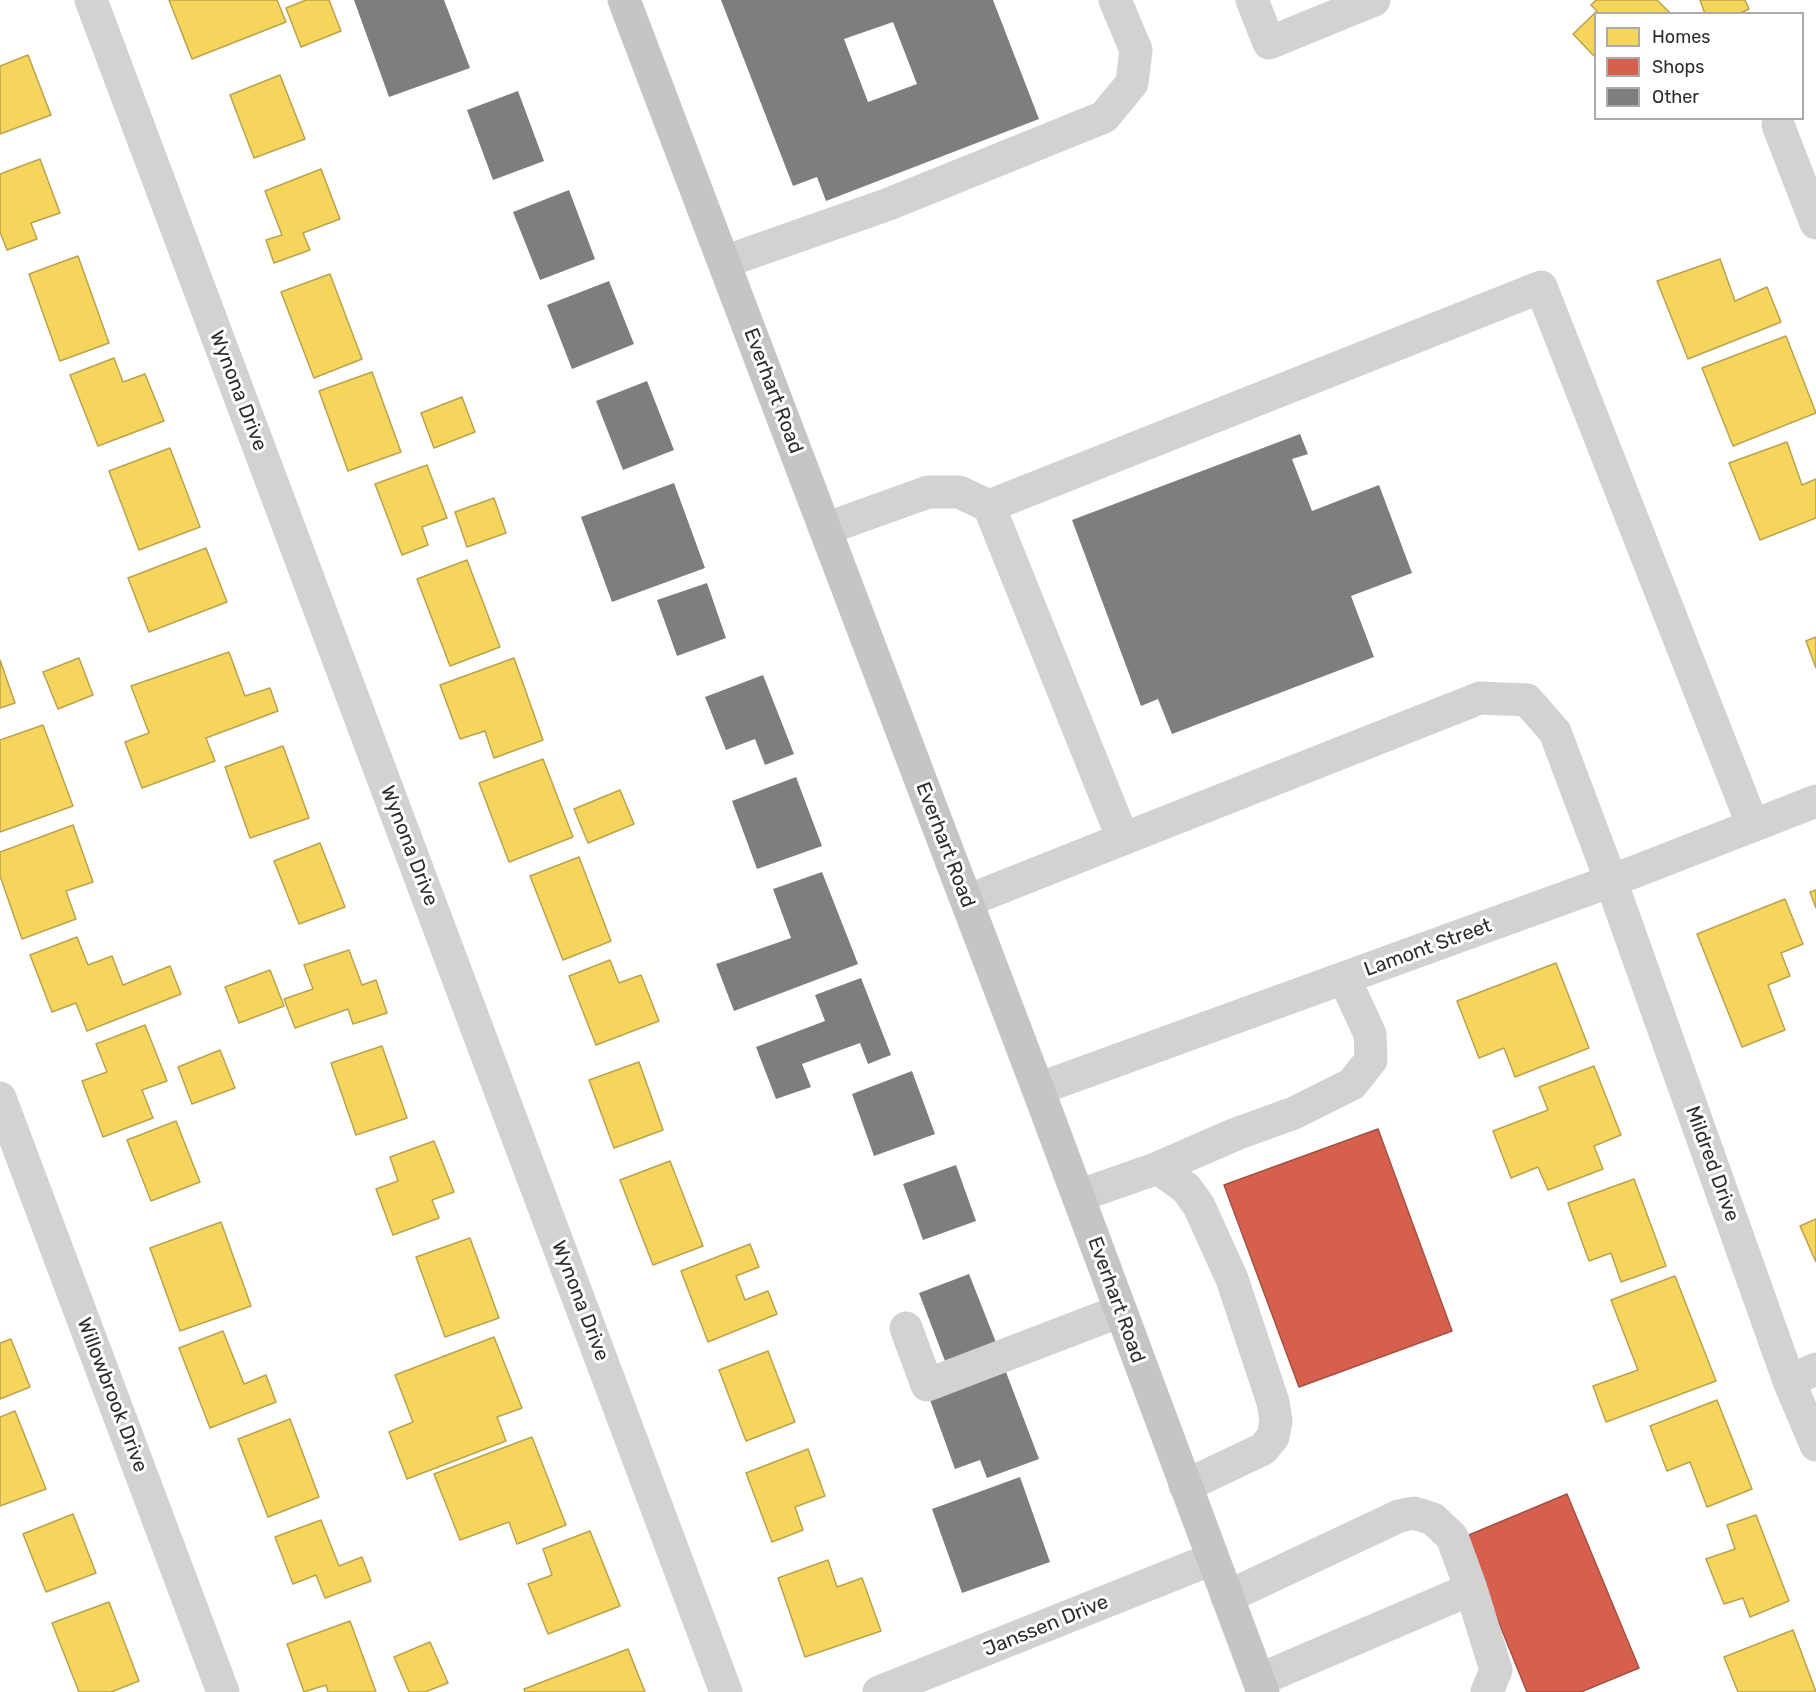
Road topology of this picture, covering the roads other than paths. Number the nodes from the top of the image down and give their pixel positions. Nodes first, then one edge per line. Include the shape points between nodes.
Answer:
1 (91, 0) edge
2 (624, 0) edge
3 (1115, 0) edge
4 (1252, 0) edge
5 (1374, 0) edge
6 (1778, 125) dead end
7 (1816, 223) edge
8 (724, 262) junction
9 (989, 506) junction
10 (825, 529) junction
11 (1816, 801) edge
12 (1753, 826) junction
13 (1123, 839) junction
14 (1611, 881) junction
15 (967, 902) junction
16 (1344, 978) junction
17 (1038, 1089) junction
18 (0, 1098) edge
19 (1158, 1168) junction
20 (1078, 1196) junction
21 (1120, 1311) junction
22 (906, 1328) dead end
23 (1802, 1375) edge
24 (1816, 1445) edge
25 (1185, 1486) junction
26 (1212, 1559) junction
27 (1471, 1589) junction
28 (1227, 1597) junction
29 (1261, 1686) edge
30 (223, 1692) edge
31 (726, 1692) edge
32 (879, 1692) edge
33 (1487, 1692) edge

1 - 31 street, Wynona Drive
2 - 8 main road, Everhart Road
3 - 8 street via 1136,50 1134,72 1132,83 1104,117 889,204
4 - 5 street via 1269,43
6 - 7 street
8 - 10 main road, Everhart Road
9 - 10 street via 959,492 928,492
9 - 12 street via 1540,286
9 - 13 street
10 - 15 main road, Everhart Road
11 - 12 street, Lamont Street
12 - 14 street, Lamont Street
13 - 14 street, Mildred Drive via 1480,698 1527,700 1555,732
13 - 15 street, Mildred Drive
14 - 16 street, Lamont Street
14 - 23 street, Mildred Drive
15 - 17 main road, Everhart Road
16 - 17 street, Lamont Street
16 - 19 street via 1370,1034 1371,1060 1352,1084 1294,1113
17 - 20 main road, Everhart Road
18 - 30 street, Willowbrook Drive
19 - 20 street
19 - 25 street via 1186,1188 1208,1224 1232,1279 1276,1421 1273,1437 1263,1449
20 - 21 main road, Everhart Road
21 - 22 street via 927,1385
21 - 25 main road, Everhart Road
23 - 24 street, Mildred Drive
25 - 26 main road, Everhart Road
26 - 28 main road, Everhart Road
26 - 32 street, Janssen Drive
27 - 28 street via 1452,1537 1433,1519 1414,1513 1389,1520
27 - 29 street
27 - 33 street via 1496,1670
28 - 29 main road, Everhart Road

